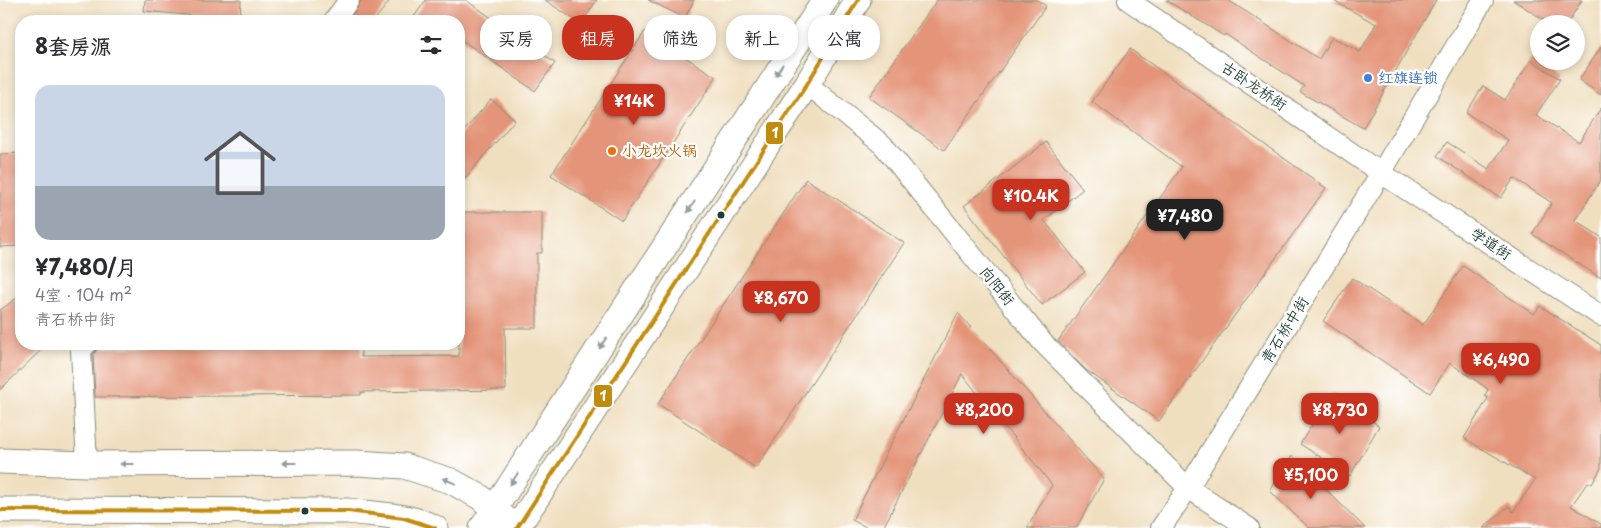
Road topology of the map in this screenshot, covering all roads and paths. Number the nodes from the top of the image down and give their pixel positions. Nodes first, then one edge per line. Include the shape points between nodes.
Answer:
1 (349, 0) edge
2 (825, 0) edge
3 (858, 0) edge
4 (1128, 0) edge
5 (1483, 0) edge
6 (338, 15) edge
7 (807, 84) junction
8 (1381, 173) junction
9 (1601, 316) edge
10 (81, 350) edge
11 (0, 461) edge
12 (86, 464) junction
13 (1188, 488) junction
14 (0, 510) edge
15 (488, 519) edge
16 (435, 528) edge
17 (518, 528) edge
18 (1162, 528) edge
19 (1248, 528) edge

1 - 6 street
2 -> 15 main road
3 - 7 main road
4 - 8 street, 古卧龙桥街
5 - 8 street, 青石桥中街
7 - 13 street, 向阳街 via 883,145 1043,343
7 - 17 main road
8 - 9 street, 学道街
8 - 13 street, 青石桥中街
10 - 12 street
11 - 12 main road
15 -> 12 main road via 480,497 451,480 404,466 357,463
13 - 18 street, 青石桥中街
13 - 19 street, 向阳街
14 - 16 main road via 348,511 397,517
15 - 17 main road

